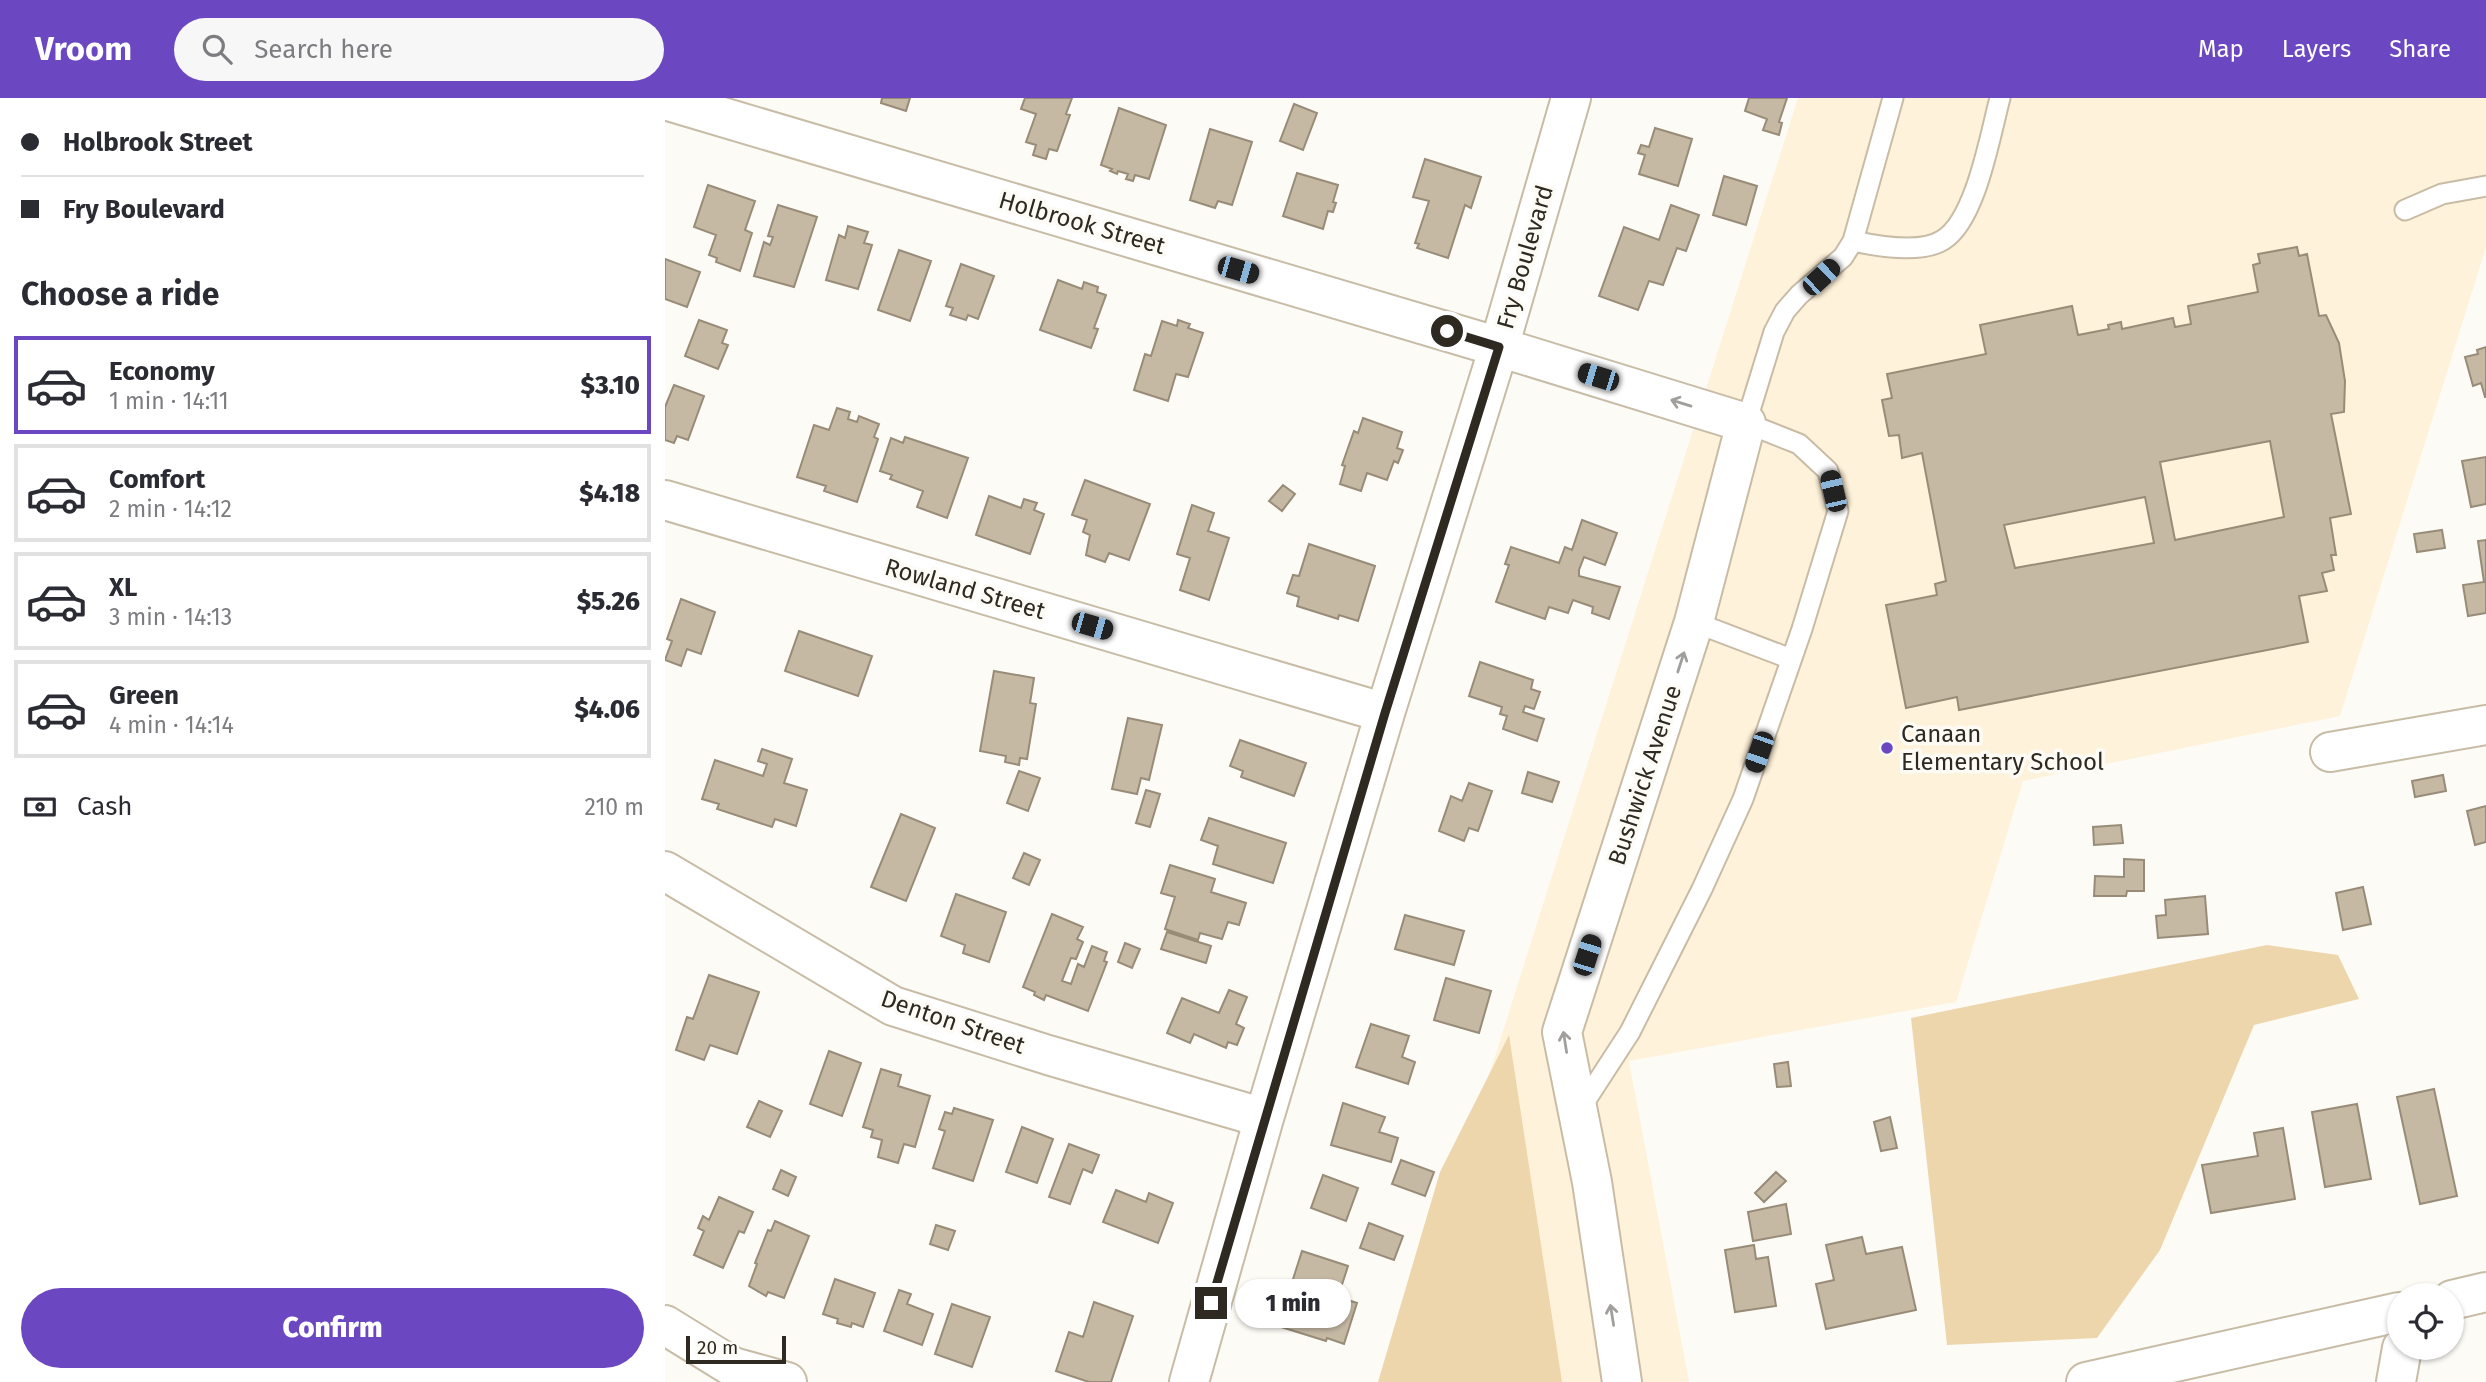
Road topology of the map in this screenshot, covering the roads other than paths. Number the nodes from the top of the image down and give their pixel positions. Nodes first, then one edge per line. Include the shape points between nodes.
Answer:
1 (1571, 98) edge
2 (1893, 98) edge
3 (2000, 98) edge
4 (665, 100) edge
5 (2486, 186) edge
6 (2405, 210) dead end
7 (1853, 241) junction
8 (1499, 347) junction
9 (1746, 423) junction
10 (665, 500) edge
11 (1694, 622) junction
12 (1791, 659) junction
13 (1385, 713) junction
14 (2486, 725) edge
15 (2330, 752) dead end
16 (665, 871) edge
17 (1578, 1113) junction
18 (1264, 1118) junction
19 (2486, 1292) edge
20 (2464, 1297) edge
21 (2387, 1315) edge
22 (665, 1325) edge
23 (2400, 1360) edge
24 (787, 1382) edge
25 (1189, 1382) edge
26 (1622, 1382) edge
27 (2085, 1382) edge
28 (2396, 1382) edge

1 - 8 street, Fry Boulevard
2 - 7 lane
3 - 7 lane via 1973,198 1960,223 1944,240 1909,247
4 - 8 street, Holbrook Street
5 - 6 lane via 2442,194
7 - 9 lane via 1843,257 1785,311
9 -> 8 street
8 - 13 street, Fry Boulevard
9 - 11 street, Bushwick Avenue
9 - 12 lane via 1799,443 1828,471 1838,511
10 - 13 street, Rowland Street
11 - 12 lane
17 -> 11 street, Bushwick Avenue via 1562,1032
12 - 17 lane via 1743,799 1702,889 1630,1032
13 - 18 street, Fry Boulevard
14 - 15 street
16 - 18 street, Denton Street via 893,1006
26 -> 17 street, Bushwick Avenue
18 - 25 street, Fry Boulevard
19 - 20 street
21 - 27 street
22 - 24 street via 733,1367
23 - 28 street

